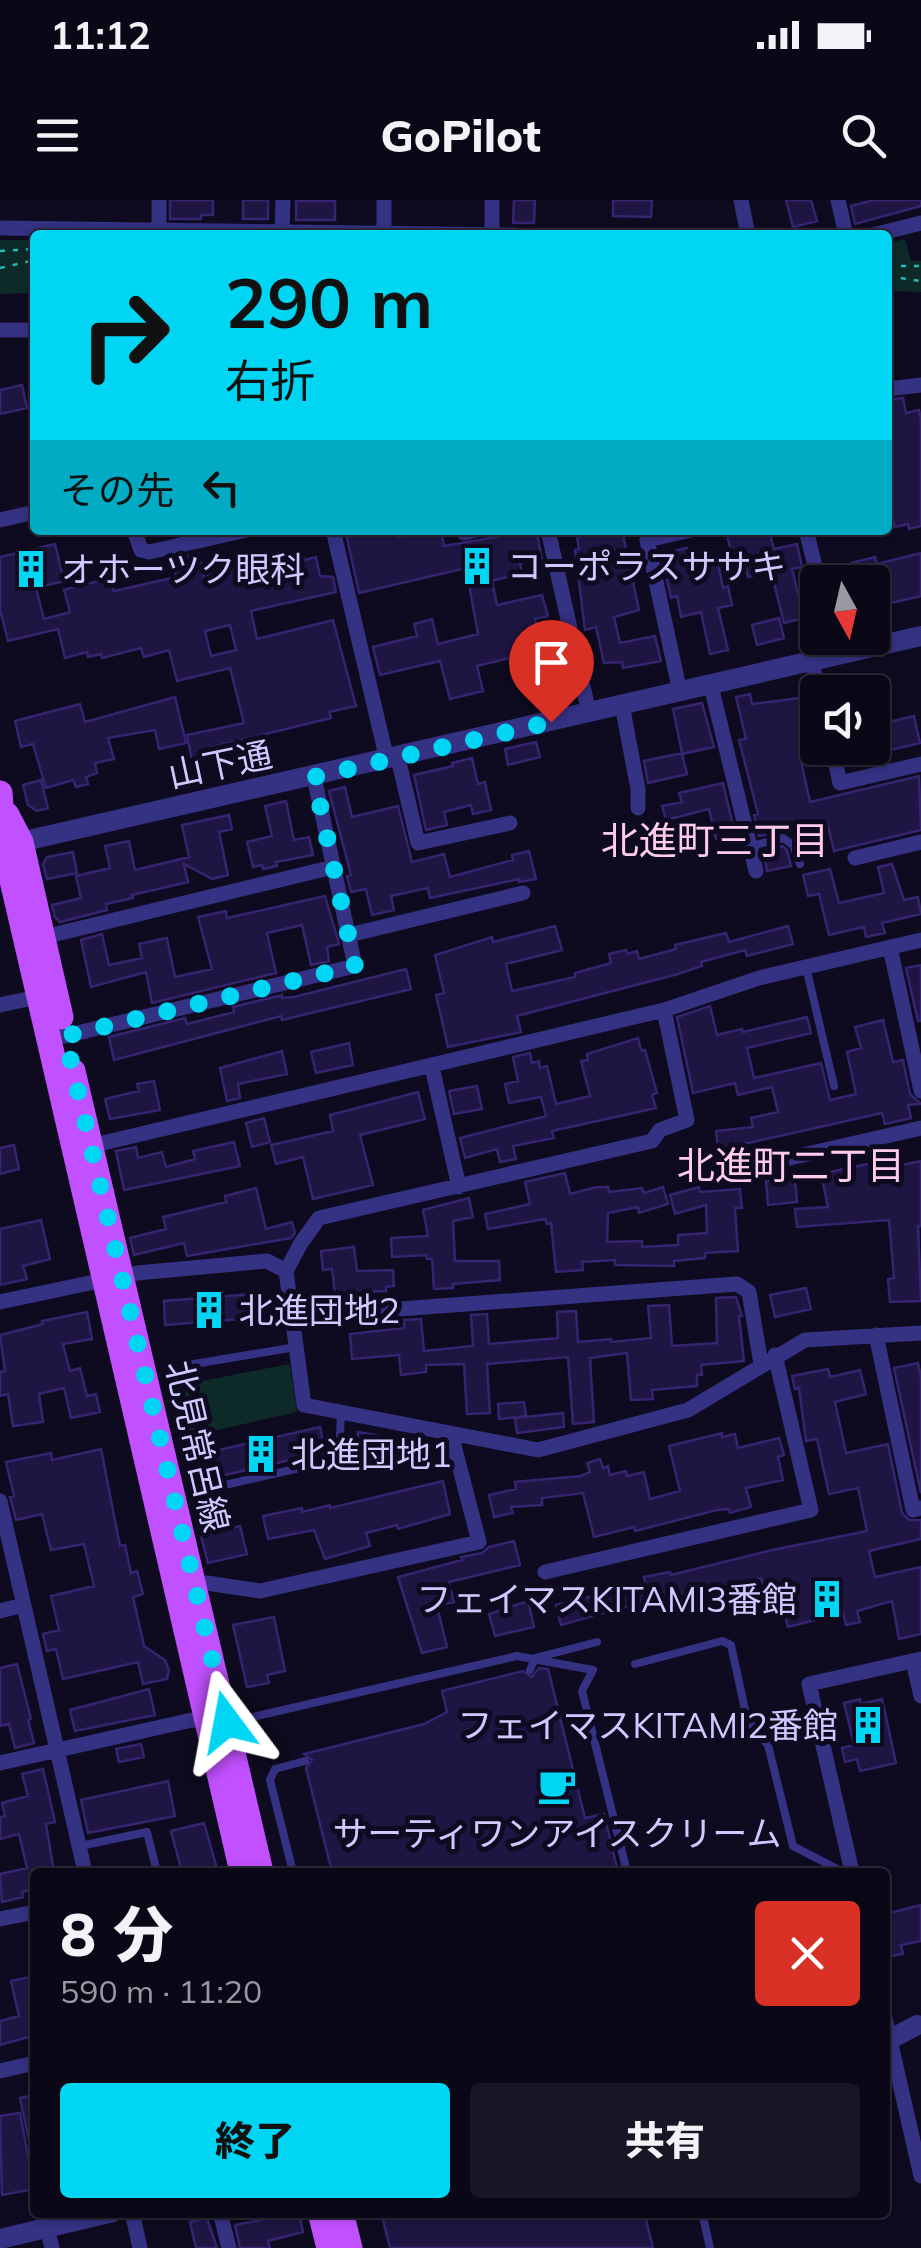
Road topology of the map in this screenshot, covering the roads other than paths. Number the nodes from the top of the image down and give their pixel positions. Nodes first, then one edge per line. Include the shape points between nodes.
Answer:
1 (159, 200) edge
2 (283, 200) edge
3 (384, 200) edge
4 (492, 200) edge
5 (740, 200) edge
6 (838, 200) edge
7 (921, 223) edge
8 (0, 228) edge
9 (80, 230) edge
10 (159, 230) edge
11 (282, 230) edge
12 (384, 230) edge
13 (492, 230) edge
14 (747, 230) edge
15 (845, 230) edge
16 (892, 230) edge
17 (0, 330) edge
18 (30, 330) edge
19 (921, 385) edge
20 (892, 389) edge
21 (30, 513) edge
22 (0, 520) edge
23 (135, 535) edge
24 (224, 535) edge
25 (334, 535) edge
26 (549, 535) edge
27 (669, 535) edge
28 (807, 535) edge
29 (815, 565) edge
30 (921, 636) edge
31 (890, 640) edge
32 (823, 655) edge
33 (812, 662) junction
34 (815, 675) edge
35 (712, 686) junction
36 (680, 692) junction
37 (622, 706) junction
38 (589, 713) junction
39 (392, 759) junction
40 (921, 764) edge
41 (836, 765) edge
42 (314, 777) junction
43 (1, 800) edge
44 (638, 808) dead end
45 (510, 823) dead end
46 (921, 842) edge
47 (8, 845) edge
48 (750, 846) junction
49 (854, 858) dead end
50 (800, 864) dead end
51 (332, 867) junction
52 (756, 872) dead end
53 (523, 893) dead end
54 (349, 935) junction
55 (44, 937) junction
56 (921, 940) edge
57 (890, 947) junction
58 (806, 967) junction
59 (48, 995) junction
60 (0, 1005) edge
61 (664, 1010) junction
62 (65, 1036) junction
63 (432, 1067) junction
64 (834, 1086) dead end
65 (921, 1091) edge
66 (921, 1128) edge
67 (82, 1148) junction
68 (768, 1163) dead end
69 (459, 1187) junction
70 (286, 1271) junction
71 (113, 1278) junction
72 (0, 1302) edge
73 (292, 1317) junction
74 (921, 1333) edge
75 (876, 1335) junction
76 (296, 1347) junction
77 (768, 1359) junction
78 (188, 1365) dead end
79 (341, 1412) junction
80 (452, 1434) junction
81 (216, 1487) dead end
82 (0, 1501) edge
83 (921, 1508) edge
84 (544, 1572) dead end
85 (186, 1585) junction
86 (23, 1605) junction
87 (0, 1610) edge
88 (597, 1642) dead end
89 (917, 1660) edge
90 (635, 1664) dead end
91 (530, 1670) dead end
92 (921, 1696) edge
93 (217, 1721) junction
94 (57, 1749) junction
95 (305, 1761) dead end
96 (0, 1763) edge
97 (80, 1846) junction
98 (820, 1858) junction
99 (85, 1868) edge
100 (156, 1868) edge
101 (241, 1868) edge
102 (260, 1868) edge
103 (293, 1868) edge
104 (626, 1868) edge
105 (822, 1868) edge
106 (836, 1868) edge
107 (851, 1868) edge
108 (30, 1913) edge
109 (0, 1919) edge
110 (919, 2025) edge
111 (890, 2029) edge
112 (890, 2047) edge
113 (30, 2064) edge
114 (0, 2071) edge
115 (921, 2176) edge
116 (98, 2218) edge
117 (133, 2218) edge
118 (222, 2218) edge
119 (322, 2218) edge
120 (342, 2218) edge
121 (703, 2218) edge
122 (49, 2238) edge
123 (0, 2239) edge
124 (140, 2248) edge
125 (229, 2248) edge
126 (329, 2248) edge
127 (350, 2248) edge
128 (710, 2248) edge

1 - 10 street
2 - 11 street
3 - 12 street
4 - 13 street
5 - 14 street
6 - 15 street
7 - 16 street
8 - 9 street
17 - 18 street
19 - 20 street
21 - 22 street
23 - 24 street via 148,552
25 - 39 street
26 - 38 street
27 - 36 street via 647,540
28 - 29 street
30 - 31 street, 山下通
32 - 33 street, 山下通
33 - 34 street
33 - 35 street, 山下通
35 - 36 street, 山下通
35 - 48 street
36 - 37 street, 山下通
37 - 38 street, 山下通
37 - 44 street
38 - 39 street, 山下通
39 - 42 street, 山下通
39 - 45 street via 418,843
40 - 41 street via 840,782
42 - 47 street, 山下通
42 - 51 street
43 - 47 main road, 北見常呂線
46 - 49 street
47 - 55 main road, 北見常呂線
47 - 59 main road, 北見常呂線
48 - 50 lane via 783,838
48 - 52 street
51 - 54 street
51 - 55 street
53 - 54 street
54 - 62 street via 355,966
55 - 59 main road, 北見常呂線
56 - 57 street
57 - 58 street
57 - 65 street
58 - 61 street
58 - 64 lane
59 - 60 street
59 - 62 main road, 北見常呂線
59 - 67 main road, 北見常呂線
61 - 63 street
61 - 69 street via 687,1120 660,1130 652,1141
62 - 67 main road, 北見常呂線
63 - 67 street
63 - 69 street
66 - 68 street
67 - 71 main road, 北見常呂線
69 - 70 street via 319,1218
70 - 71 street via 267,1261
70 - 73 street
71 - 72 street
71 - 85 main road, 北見常呂線
73 - 76 street
73 - 77 street via 738,1284 750,1292
74 - 75 street
75 - 77 street via 805,1340
75 - 83 street via 912,1510
76 - 78 lane
76 - 79 street via 304,1405
77 - 80 street via 688,1410 538,1450
77 - 84 street via 811,1510
79 - 80 street
79 - 81 lane via 339,1458
80 - 85 street via 479,1542 260,1591
82 - 86 street
85 - 93 main road, 北見常呂線
86 - 87 street
86 - 94 street
88 - 91 lane, bridge via 534,1658
89 - 92 street
89 - 107 street via 808,1684
90 - 98 lane via 731,1645 747,1720 768,1745 792,1846
93 - 94 street via 192,1720
93 - 101 main road, 北見常呂線
93 - 102 main road, 北見常呂線
93 - 104 lane via 240,1722 517,1656 592,1670 582,1691
94 - 96 street
94 - 97 street
95 - 103 lane via 275,1770 270,1780
97 - 99 street
97 - 100 lane via 147,1832
98 - 105 lane
98 - 106 lane
108 - 109 street
110 - 111 street
112 - 115 street
113 - 114 street
116 - 122 street
117 - 124 street
118 - 125 street
119 - 126 main road
120 - 127 main road
121 - 128 lane
122 - 123 street

